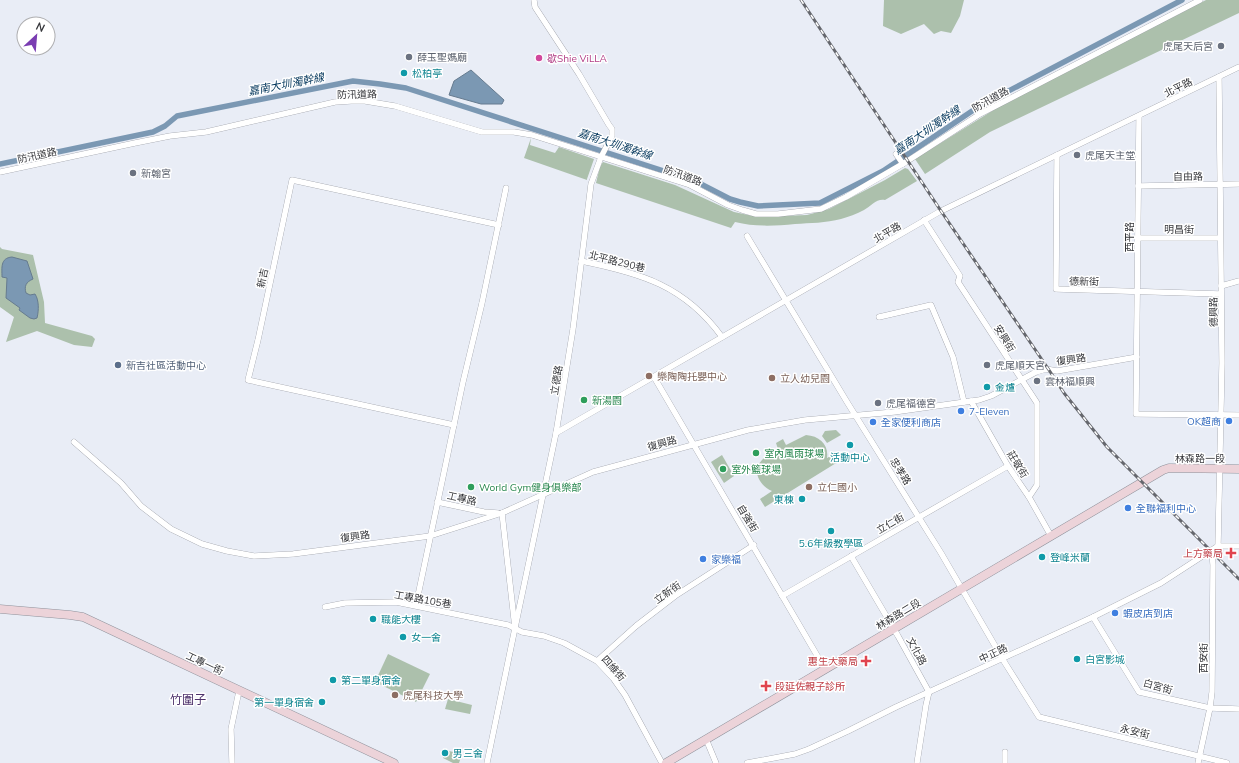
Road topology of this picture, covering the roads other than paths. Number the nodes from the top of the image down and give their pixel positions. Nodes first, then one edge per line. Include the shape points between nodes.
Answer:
1 (534, 0) edge
2 (1200, 0) edge
3 (1239, 67) edge
4 (1219, 77) junction
5 (1139, 117) junction
6 (896, 154) dead end
7 (1057, 155) junction
8 (601, 156) junction
9 (903, 164) junction
10 (0, 172) edge
11 (1220, 184) junction
12 (1239, 184) edge
13 (1138, 186) junction
14 (506, 188) dead end
15 (924, 220) junction
16 (499, 225) junction
17 (747, 236) dead end
18 (1138, 238) junction
19 (1220, 238) junction
20 (581, 261) junction
21 (1239, 281) edge
22 (1221, 286) junction
23 (1138, 291) junction
24 (1221, 294) junction
25 (786, 300) junction
26 (879, 317) dead end
27 (722, 337) junction
28 (1137, 357) junction
29 (654, 377) junction
30 (1021, 380) junction
31 (971, 401) junction
32 (964, 402) junction
33 (855, 415) junction
34 (1221, 415) junction
35 (1239, 415) edge
36 (454, 425) junction
37 (556, 433) junction
38 (74, 442) dead end
39 (694, 444) junction
40 (1008, 466) junction
41 (1220, 469) junction
42 (1239, 469) edge
43 (1140, 483) joint
44 (544, 494) junction
45 (1029, 497) junction
46 (437, 502) junction
47 (502, 513) junction
48 (918, 517) junction
49 (430, 536) junction
50 (1051, 536) junction
51 (754, 545) junction
52 (1218, 546) junction
53 (1239, 546) edge
54 (1212, 551) junction
55 (851, 556) junction
56 (962, 588) junction
57 (782, 596) junction
58 (416, 605) junction
59 (325, 607) dead end
60 (0, 609) edge
61 (1093, 617) junction
62 (516, 628) junction
63 (893, 628) junction
64 (1002, 658) junction
65 (596, 661) junction
66 (825, 669) junction
67 (239, 691) junction
68 (929, 692) junction
69 (1210, 708) junction
70 (1239, 709) edge
71 (1038, 717) joint
72 (706, 739) junction
73 (1005, 752) dead end
74 (1200, 757) junction
75 (232, 763) edge
76 (394, 763) edge
77 (487, 763) edge
78 (662, 763) edge
79 (666, 763) edge
80 (716, 763) edge
81 (747, 763) edge
82 (917, 763) edge
83 (1005, 763) edge
84 (1198, 763) edge
85 (1226, 763) edge

1 - 8 street, 立德路 via 535,7 612,130 612,136
2 - 9 street, 防汛道路 via 980,114
3 - 4 street, 北平路
4 - 5 street, 北平路
4 - 11 street, 德興路
5 - 7 street, 北平路
5 - 13 street, 西平路
6 - 9 street
7 - 15 street, 北平路
7 - 23 street, 德新街 via 1056,289
8 - 9 street, 防汛道路 via 690,185 728,205 756,214 821,209 846,198
8 - 10 street, 防汛道路 via 532,135 482,132 395,106 351,101 335,102 206,132 170,136
8 - 20 street, 立德路 via 591,184
11 - 12 street, 自由路
11 - 13 street, 自由路
11 - 19 street, 德興路
13 - 18 street, 西平路
14 - 16 street, 工專路
15 - 25 street, 北平路
15 - 30 street, 安興街 via 960,276 958,282
16 - 36 street, 工專路
16 - 36 street, 新吉 via 292,180 248,380
17 - 25 street, 忠孝路
18 - 19 street, 明昌街
18 - 23 street, 西平路
19 - 22 street, 德興路
20 - 27 street, 北平路290巷 via 644,276 669,288 712,322
20 - 37 street, 立德路
21 - 22 street
22 - 24 street, 德興路
23 - 24 street, 德新街
23 - 28 street, 西平路
24 - 34 street, 德興路
25 - 27 street, 北平路
25 - 33 street, 忠孝路
26 - 32 street via 931,305 953,357
27 - 29 street, 北平路
28 - 30 street, 復興路 via 1057,371 1046,370
28 - 34 street via 1136,414
29 - 37 street, 北平路
29 - 39 street, 自強街
30 - 31 street, 復興路 via 991,396
30 - 45 street, 安興街 via 1037,403 1037,485
31 - 32 street, 復興路
31 - 40 street, 莊敬街
32 - 33 street, 復興路
33 - 39 street, 復興路 via 748,430
33 - 48 street, 忠孝路
34 - 35 street
34 - 41 street, 德興路
36 - 46 street, 工專路
37 - 44 street, 立德路
38 - 49 street, 復興路 via 158,520 202,544 219,549 254,556 293,554
39 - 44 street, 復興路 via 593,472
39 - 51 street, 自強街
40 - 45 street, 莊敬街
40 - 48 street, 立仁街
41 - 42 main road, 林森路一段
41 - 43 main road, 林森路一段 via 1169,468
41 - 52 street, 德興路
43 - 50 main road, 林森路二段
44 - 47 street, 復興路
44 - 62 street, 立德路
45 - 50 street, 莊敬街
46 - 47 street, 工專路 via 484,512
46 - 49 street
47 - 49 street, 復興路
47 - 62 street
48 - 55 street, 立仁街
48 - 56 street, 忠孝路
49 - 58 street
50 - 56 main road, 林森路二段
51 - 57 street, 自強街
51 - 65 street, 立新街 via 675,596
52 - 53 street
52 - 54 street, 中正路
54 - 61 street, 中正路 via 1161,583
54 - 69 street, 西安街
55 - 57 street, 立仁街
55 - 63 street, 文化路
56 - 63 main road, 林森路二段
56 - 64 street, 忠孝路
57 - 66 street, 自強街
58 - 59 street, 工專路105巷 via 364,602
58 - 62 street, 工專路105巷
60 - 67 main road, 工專一街 via 83,617
61 - 64 street, 中正路
61 - 69 street, 白宮街 via 1138,692
62 - 65 street, 四維街 via 522,632 564,643
62 - 77 street
63 - 66 main road, 林森路二段
63 - 68 street, 文化路
64 - 68 street, 中正路
64 - 71 street, 忠孝路
65 - 78 street, 四維街 via 625,695
66 - 72 main road, 林森路二段
67 - 75 street via 231,729
67 - 76 main road, 工專一街
68 - 81 street, 中正路 via 809,749
68 - 82 street
69 - 70 street, 白宮街
69 - 74 street, 西安街
71 - 74 street, 永安街
72 - 79 main road, 林森路二段
72 - 80 street
73 - 83 street
74 - 84 street, 西安街
74 - 85 street, 永安街

